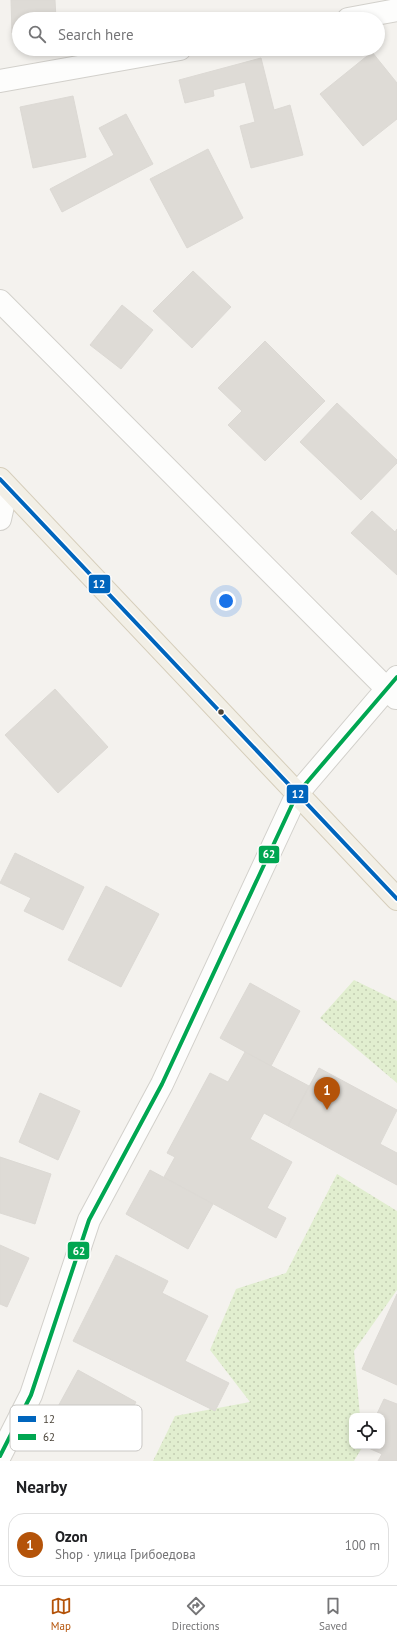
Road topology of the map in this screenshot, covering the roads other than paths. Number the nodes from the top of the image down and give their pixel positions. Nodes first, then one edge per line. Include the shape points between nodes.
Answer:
1 (397, 10) edge
2 (385, 12) edge
3 (141, 56) edge
4 (0, 81) edge
5 (0, 301) edge
6 (4, 483) edge
7 (0, 519) edge
8 (393, 689) edge
9 (297, 794) junction
10 (397, 899) edge
11 (26, 1405) edge
12 (10, 1436) edge
13 (0, 1456) edge

1 - 2 street
3 - 4 street
5 - 8 street
6 - 7 street
6 - 9 main road
8 - 9 street
9 - 10 main road
9 - 11 street via 162,1084 89,1220
12 - 13 street

